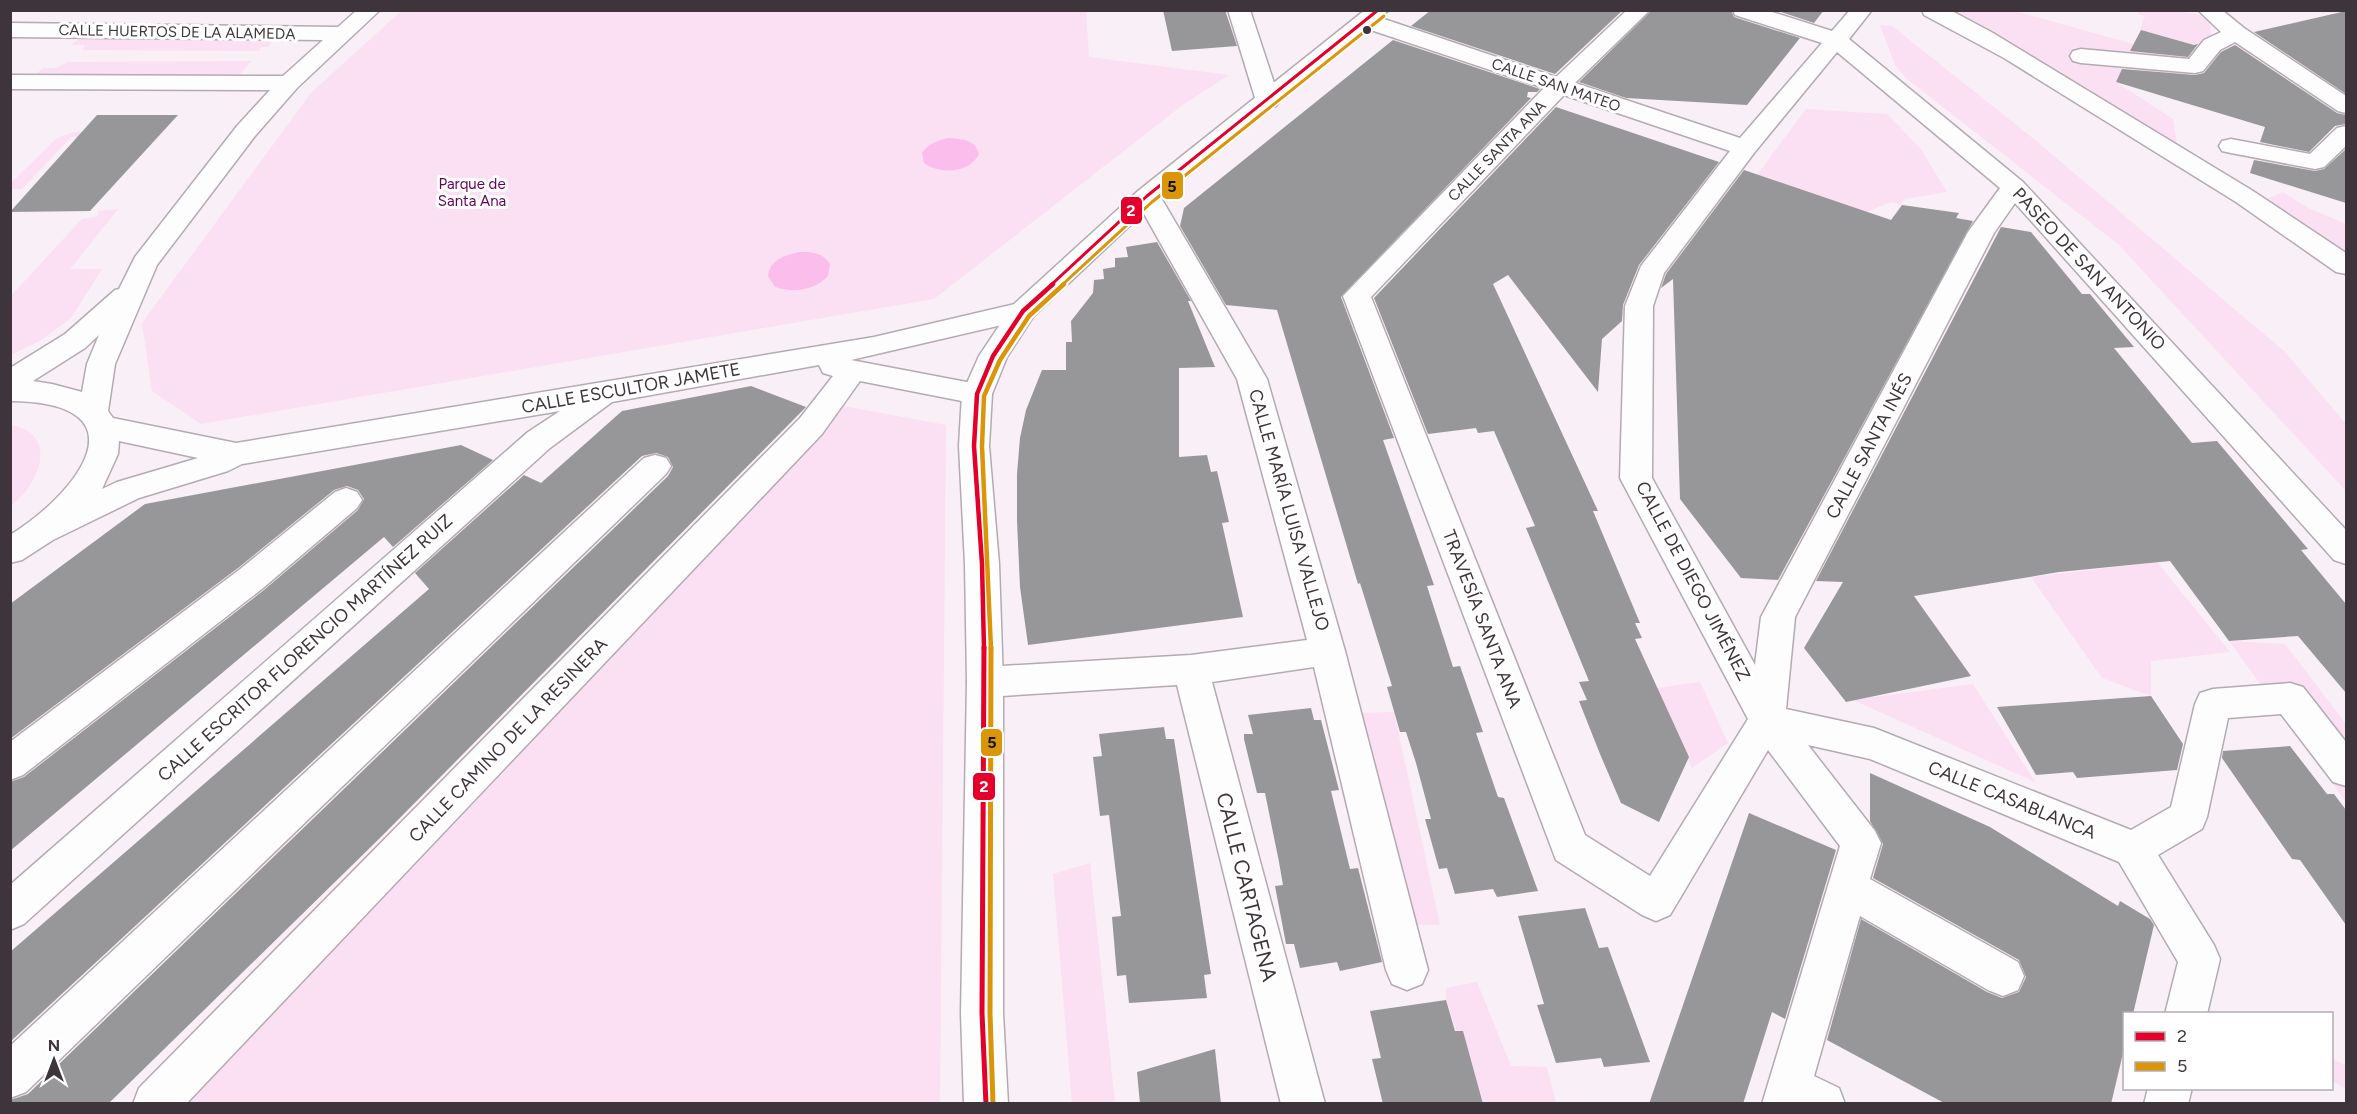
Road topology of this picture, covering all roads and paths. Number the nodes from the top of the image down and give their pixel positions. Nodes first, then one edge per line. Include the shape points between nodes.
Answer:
1 (148, 10) edge
2 (370, 10) edge
3 (1239, 10) edge
4 (1640, 10) edge
5 (1743, 10) edge
6 (1862, 10) edge
7 (1932, 10) edge
8 (1373, 16) edge
9 (2225, 18) edge
10 (10, 30) edge
11 (128, 32) junction
12 (344, 34) junction
13 (1836, 39) junction
14 (2081, 56) dead end
15 (10, 82) edge
16 (289, 83) junction
17 (1559, 86) junction
18 (2322, 90) junction
19 (2346, 93) edge
20 (1268, 100) junction
21 (2346, 106) edge
22 (2346, 133) edge
23 (2230, 146) dead end
24 (1745, 148) junction
25 (2014, 187) junction
26 (1147, 196) junction
27 (2346, 266) edge
28 (131, 291) junction
29 (1357, 296) joint
30 (1023, 311) junction
31 (796, 360) junction
32 (853, 370) junction
33 (10, 382) edge
34 (10, 391) edge
35 (607, 393) junction
36 (976, 394) junction
37 (97, 419) junction
38 (236, 454) junction
39 (656, 466) dead end
40 (346, 500) dead end
41 (40, 532) junction
42 (2346, 550) edge
43 (10, 551) edge
44 (1328, 651) junction
45 (1191, 670) junction
46 (985, 682) junction
47 (1767, 720) junction
48 (10, 764) edge
49 (2346, 770) edge
50 (2133, 849) junction
51 (1848, 888) junction
52 (10, 911) edge
53 (1407, 970) dead end
54 (2003, 976) dead end
55 (2186, 1012) edge
56 (10, 1076) edge
57 (1799, 1098) edge
58 (155, 1104) edge
59 (986, 1104) edge
60 (1303, 1104) edge

1 - 11 street
2 - 12 street
3 - 20 street
4 - 17 street, CALLE SANTA ANA
5 - 13 street
6 - 13 street
7 - 27 street via 2297,229
8 - 17 street, CALLE SAN MATEO
8 - 20 street
9 - 14 street via 2196,66
9 - 18 street
10 - 11 street, CALLE HUERTOS DE LA ALAMEDA
11 - 12 street, CALLE HUERTOS DE LA ALAMEDA
12 - 16 street
13 - 24 street, CALLE DE DIEGO JIMÉNEZ
13 - 25 street, PASEO DE SAN ANTONIO
15 - 16 street
16 - 28 street via 169,227 144,263
17 - 24 street, CALLE SAN MATEO
17 - 29 street, CALLE SANTA ANA
18 - 19 street
18 - 21 street
20 - 26 street
22 - 23 street via 2315,162
24 - 47 street, CALLE DE DIEGO JIMÉNEZ via 1651,272 1639,306 1636,478
25 - 42 street, PASEO DE SAN ANTONIO
25 - 47 street, CALLE SANTA INÉS via 1981,232 1778,617
26 - 30 street
26 - 44 street, CALLE MARÍA LUISA VALLEJO via 1252,379
28 - 33 street via 75,341
28 - 37 street via 101,364
29 - 47 street, TRAVESÍA SANTA ANA via 1570,847 1656,902
30 - 31 street, CALLE ESCULTOR JAMETE
30 - 36 street via 993,356
31 - 32 street
31 - 35 street, CALLE ESCULTOR JAMETE
32 - 36 street
32 - 58 street, CALLE CAMINO DE LA RESINERA via 811,426
34 - 37 street, CALLE ESCULTOR JAMETE via 63,395 77,401
35 - 38 street, CALLE ESCULTOR JAMETE
35 - 52 street, CALLE ESCRITOR FLORENCIO MARTÍNEZ RUIZ via 539,440
36 - 46 street via 974,446
37 - 38 street, CALLE ESCULTOR JAMETE via 137,435
37 - 41 street via 104,445 101,461 68,508
38 - 41 street, CALLE ESCULTOR JAMETE via 128,490
39 - 56 street
40 - 48 street via 251,579
41 - 43 street
44 - 45 street, CALLE MARÍA LUISA VALLEJO
44 - 53 street
45 - 46 street, CALLE MARÍA LUISA VALLEJO
45 - 60 street, CALLE CARTAGENA
46 - 59 street via 982,1013
47 - 50 street, CALLE CASABLANCA via 1874,744
47 - 51 street, CALLE DE DIEGO JIMÉNEZ via 1861,843
49 - 50 street via 2290,698 2213,704 2188,817
50 - 55 street via 2199,959
51 - 54 street
51 - 57 street

